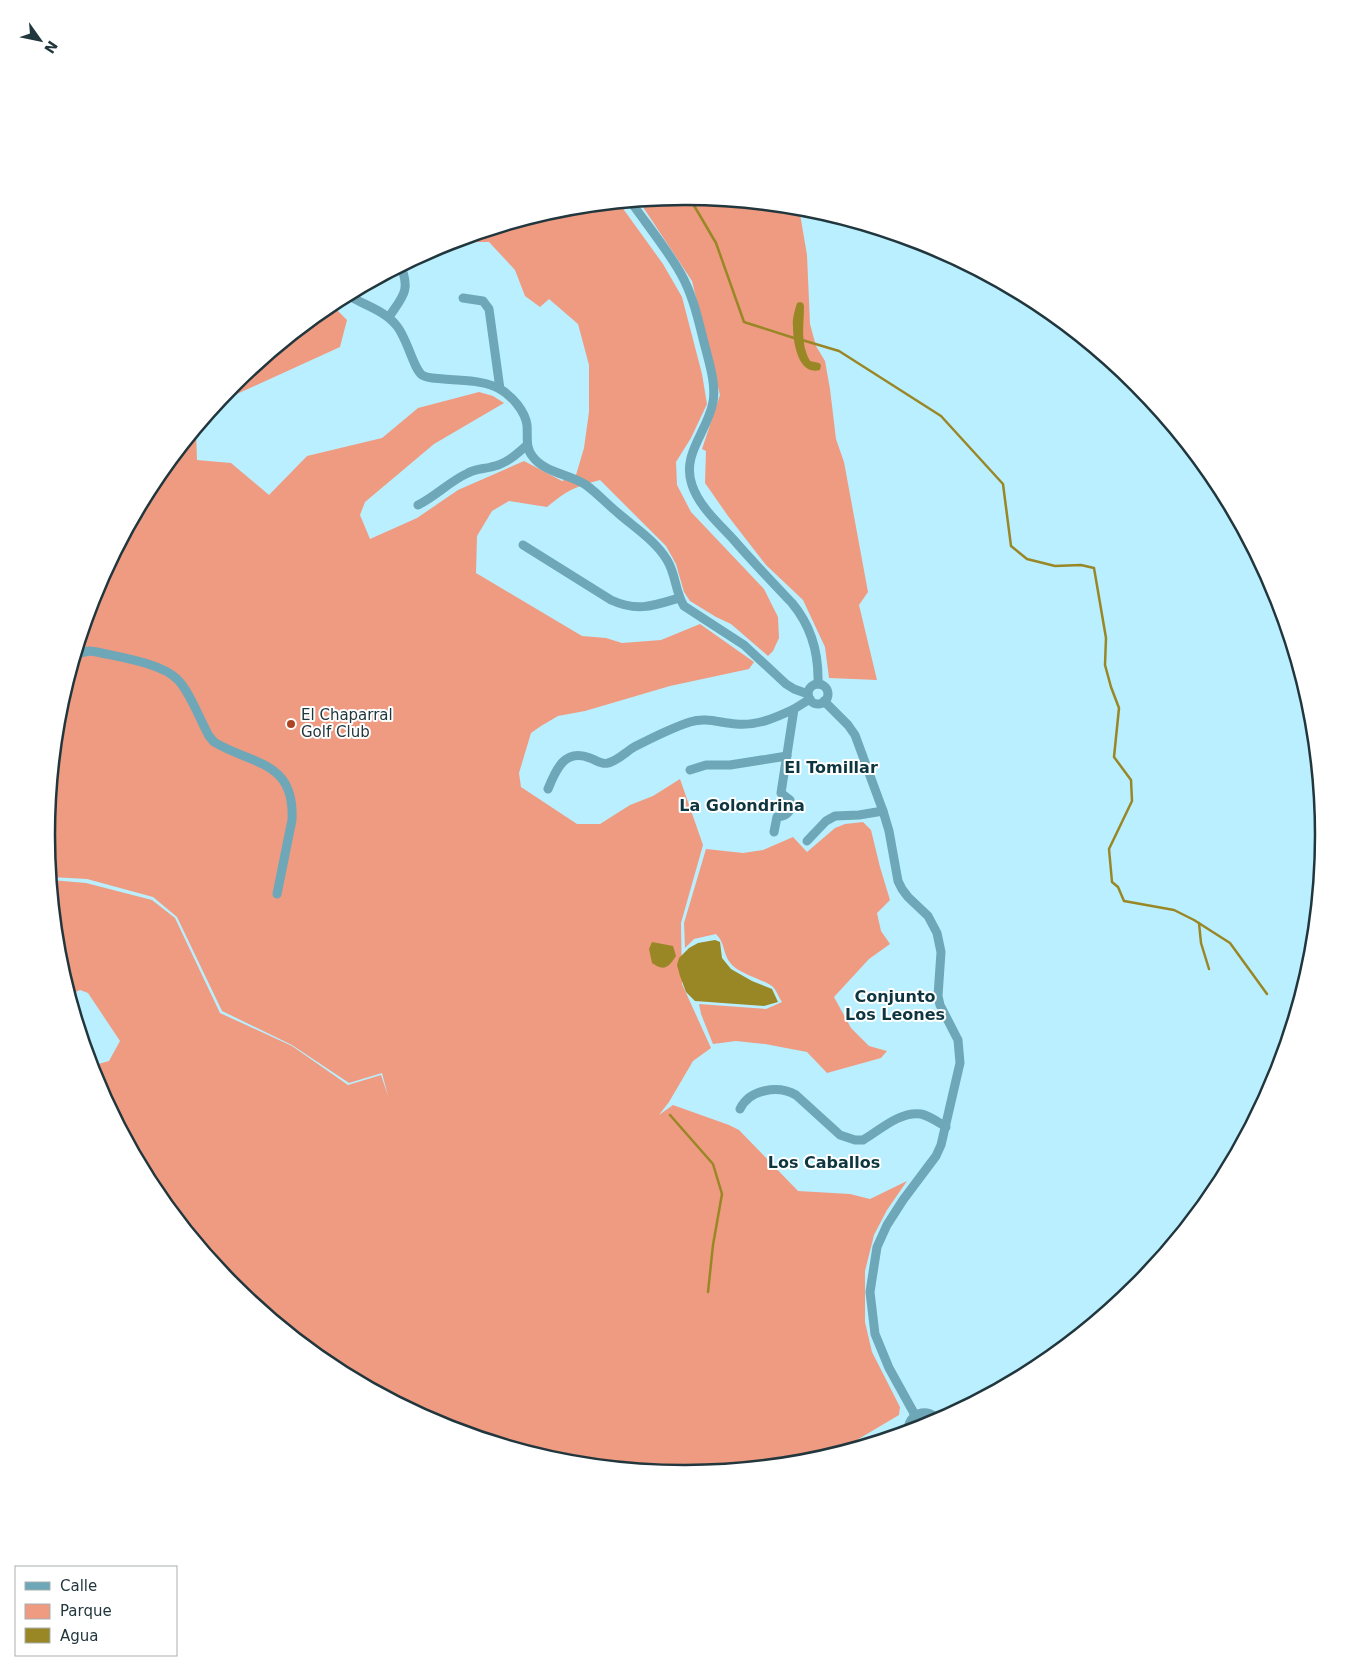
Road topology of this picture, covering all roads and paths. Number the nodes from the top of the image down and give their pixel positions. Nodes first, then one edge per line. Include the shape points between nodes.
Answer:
1 (635, 208) edge
2 (403, 272) edge
3 (463, 298) dead end
4 (355, 299) edge
5 (389, 317) junction
6 (500, 389) junction
7 (527, 445) junction
8 (418, 505) dead end
9 (523, 545) dead end
10 (678, 598) junction
11 (82, 653) edge
12 (818, 684) junction
13 (809, 696) junction
14 (824, 701) junction
15 (794, 709) junction
16 (787, 756) junction
17 (690, 770) dead end
18 (548, 789) dead end
19 (883, 811) junction
20 (774, 832) dead end
21 (807, 840) dead end
22 (277, 894) dead end
23 (740, 1109) dead end
24 (946, 1127) junction
25 (915, 1415) junction
26 (933, 1415) edge
27 (909, 1424) edge

1 - 12 street via 682,275 708,362 713,401 690,459 692,487 712,517 804,619 815,646
2 - 5 street via 406,287
3 - 6 street via 483,301 489,309
4 - 5 street
5 - 6 street via 405,337 417,369 423,375 482,383
6 - 7 street via 523,413
7 - 8 street via 506,462 469,472
7 - 10 street via 528,452 539,463 587,486 656,546 672,569
9 - 10 street via 621,605 645,608
10 - 13 street via 684,606 744,646 786,684
11 - 22 street via 97,652 154,666 171,674 182,686 214,742 267,765 280,777 292,799 293,808
12 - 13 street via 810,688
12 - 14 street via 827,692
13 - 14 street via 817,704
13 - 15 street
14 - 19 street via 855,735
15 - 16 street
15 - 18 street via 769,721 749,724 692,721 636,746 606,764 579,755 572,756 558,766
16 - 17 street via 730,765 706,765
16 - 20 street via 781,793 790,800 791,807 788,814 777,817
19 - 21 street via 835,816
19 - 24 street via 898,881 933,924 941,952 938,996 960,1051
23 - 24 street via 757,1093 778,1089 796,1095 840,1135 855,1140 863,1140 904,1115 922,1115
24 - 25 street via 936,1156 887,1225 878,1247 870,1292 875,1334 889,1368
25 - 26 street via 926,1412
25 - 27 street

